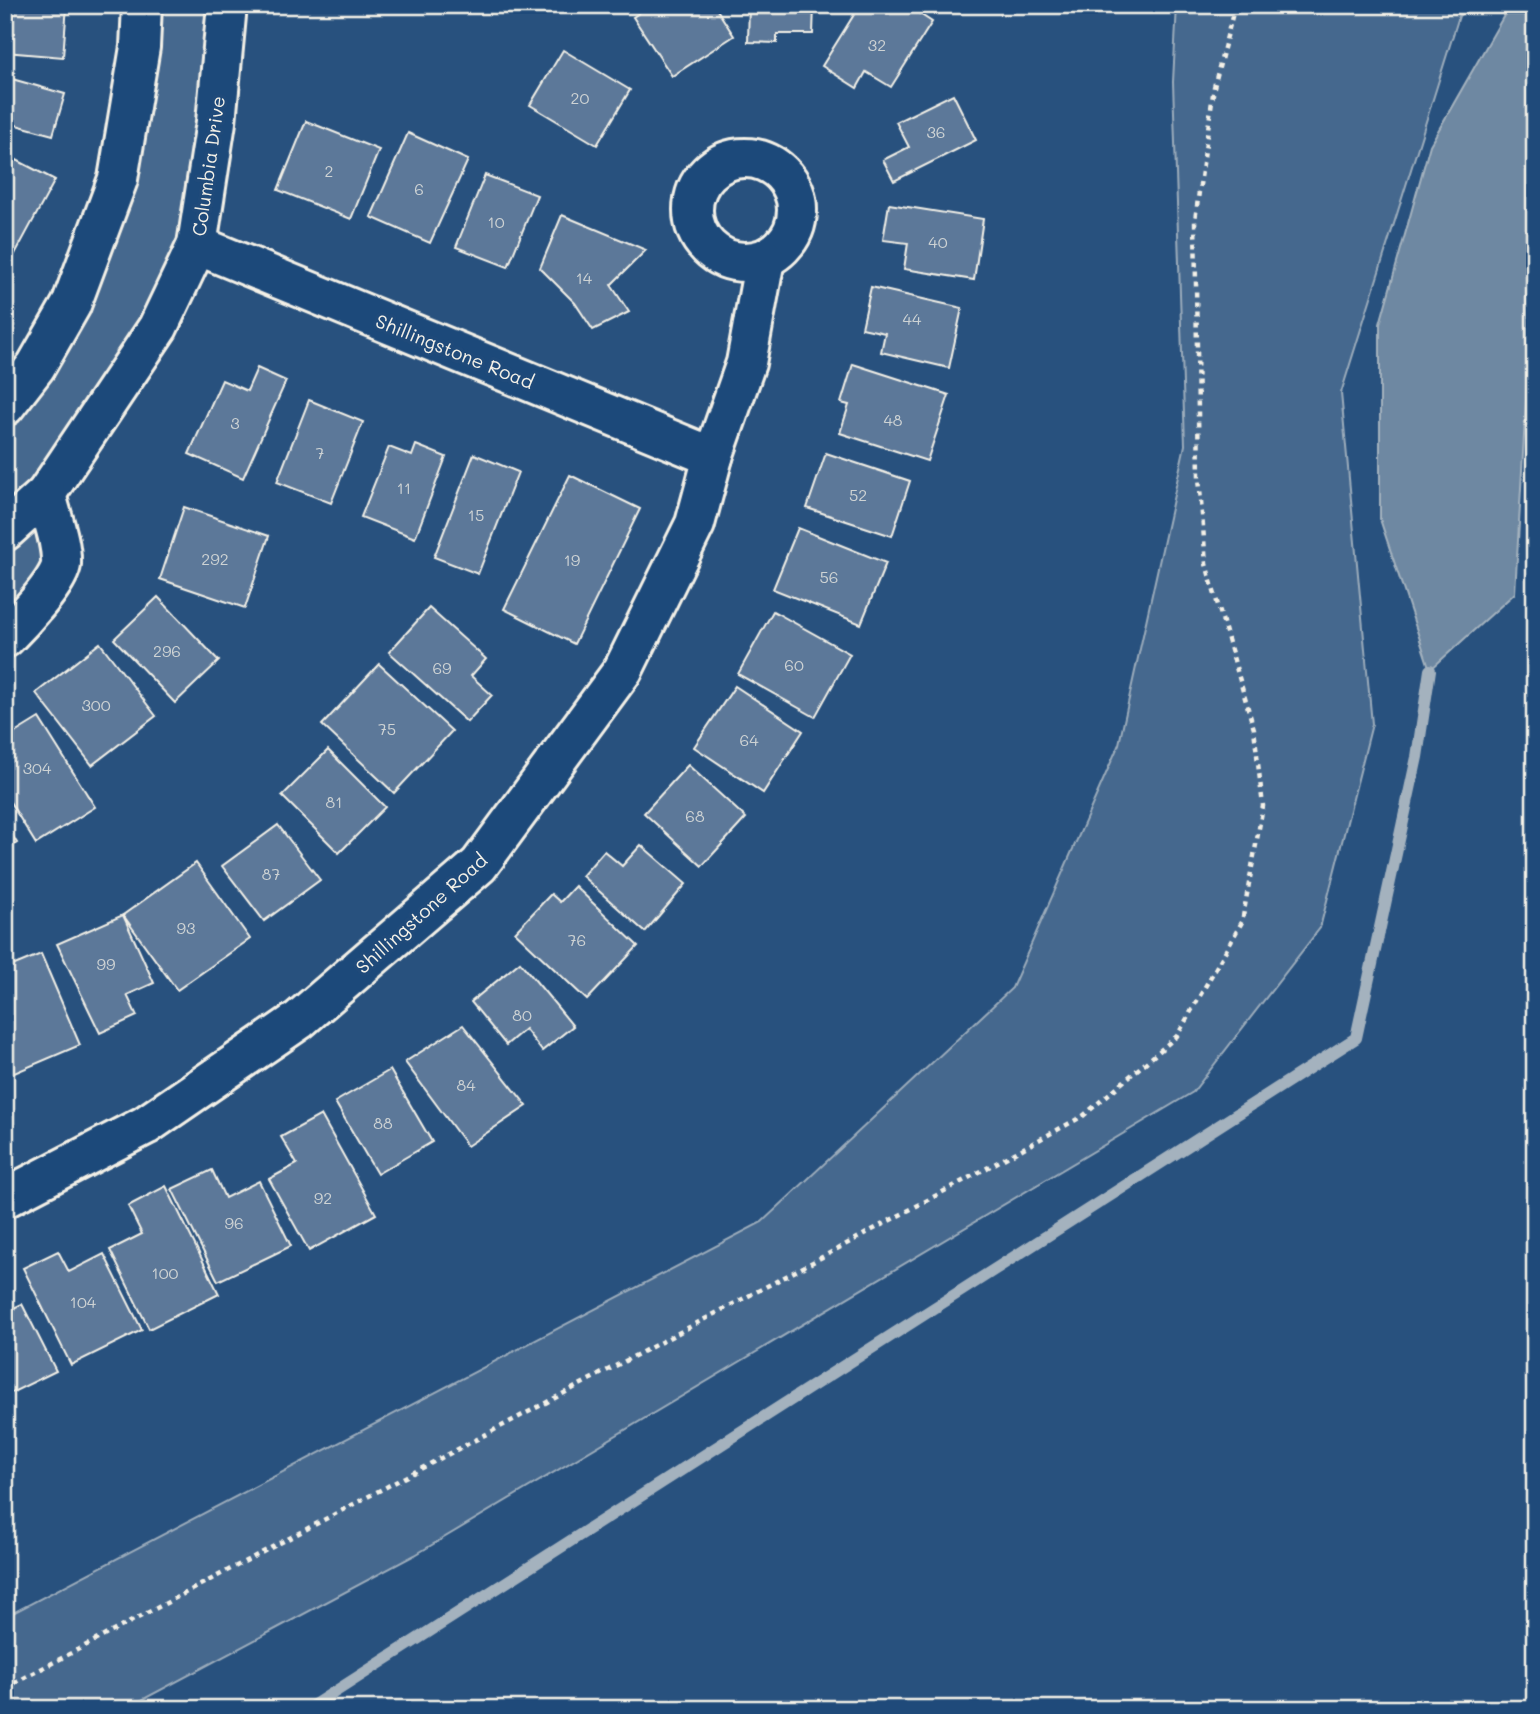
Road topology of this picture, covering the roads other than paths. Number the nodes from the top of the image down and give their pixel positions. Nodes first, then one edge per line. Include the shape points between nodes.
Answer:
1 (142, 5) edge
2 (227, 5) edge
3 (197, 245) junction
4 (765, 259) dead end
5 (5, 406) edge
6 (713, 457) junction
7 (46, 494) junction
8 (5, 531) edge
9 (5, 638) edge
10 (5, 1199) edge

1 - 5 street via 140,47 118,179 71,304 36,366
2 - 3 street, Columbia Drive via 216,122
3 - 6 street, Shillingstone Road
3 - 7 street, Columbia Drive via 158,327
4 - 6 street, Shillingstone Road via 746,363
6 - 10 street, Shillingstone Road via 695,524 623,670 479,865 299,1020 146,1125
7 - 8 street, Columbia Drive
7 - 9 street via 62,567

